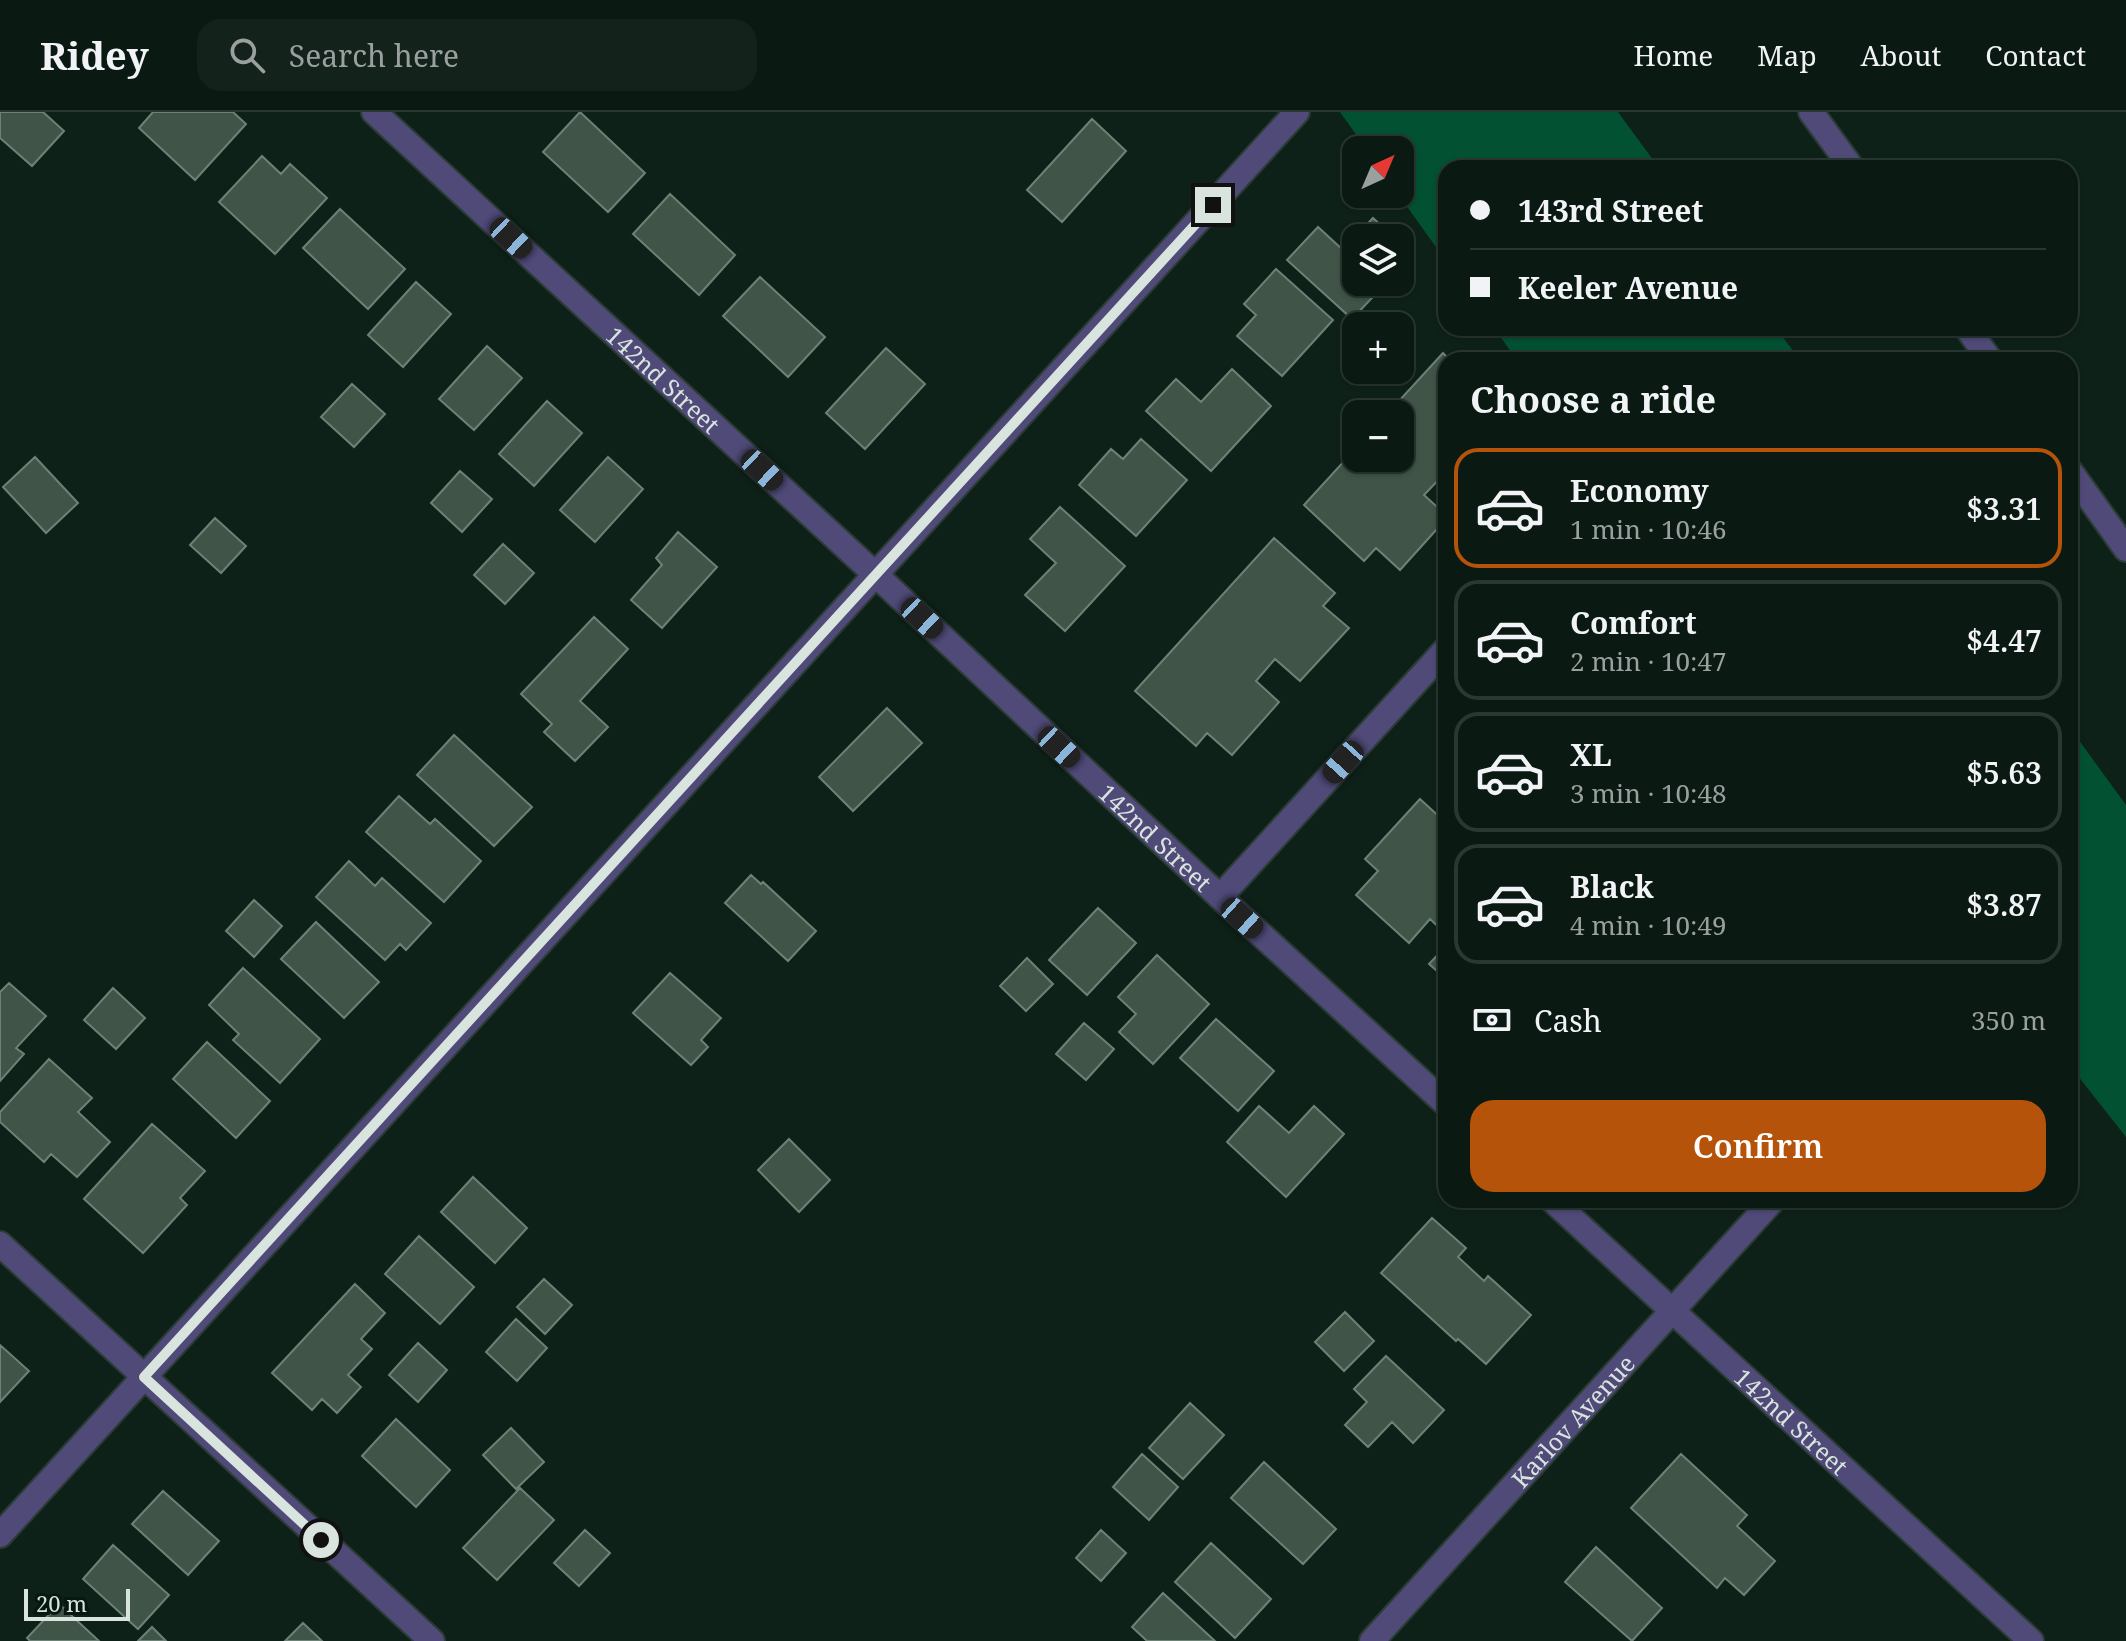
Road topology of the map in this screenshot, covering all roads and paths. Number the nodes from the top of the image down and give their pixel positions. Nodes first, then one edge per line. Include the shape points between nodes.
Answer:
1 (374, 112) edge
2 (1297, 112) edge
3 (1811, 112) edge
4 (1846, 160) edge
5 (2078, 482) edge
6 (2126, 549) edge
7 (876, 575) junction
8 (1438, 658) edge
9 (1220, 897) junction
10 (1438, 1097) edge
11 (1561, 1208) edge
12 (1766, 1208) edge
13 (0, 1244) edge
14 (1673, 1310) junction
15 (144, 1377) junction
16 (0, 1535) edge
17 (432, 1641) edge
18 (1372, 1641) edge
19 (2031, 1641) edge

1 - 7 street, 142nd Street
2 - 7 street
3 - 4 street
5 - 6 street
7 - 9 street, 142nd Street
7 - 15 street
8 - 9 street
9 - 10 street, 142nd Street
11 - 14 street, 142nd Street
12 - 14 street, Karlov Avenue
13 - 15 street
14 - 18 street, Karlov Avenue
14 - 19 street, 142nd Street
15 - 16 street
15 - 17 street

